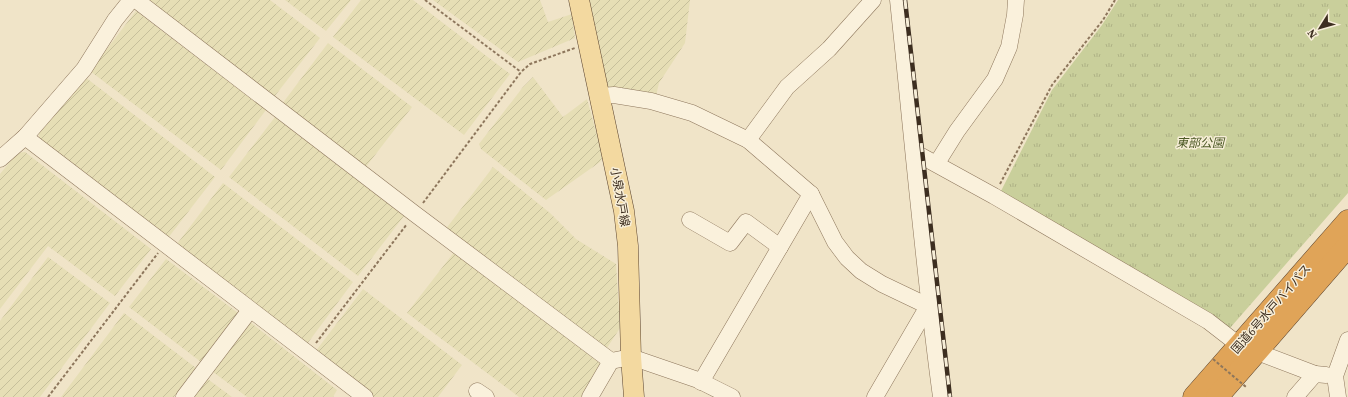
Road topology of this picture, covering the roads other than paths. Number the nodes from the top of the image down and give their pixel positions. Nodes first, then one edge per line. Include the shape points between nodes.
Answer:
1 (131, 0) edge
2 (136, 0) edge
3 (579, 0) edge
4 (873, 0) edge
5 (898, 0) edge
6 (1016, 0) edge
7 (600, 96) junction
8 (25, 137) junction
9 (748, 140) junction
10 (914, 152) junction
11 (0, 159) edge
12 (937, 163) junction
13 (811, 194) junction
14 (690, 220) dead end
15 (1348, 221) edge
16 (1348, 246) edge
17 (780, 247) junction
18 (928, 306) junction
19 (250, 310) junction
20 (1348, 340) edge
21 (1248, 348) junction
22 (631, 357) junction
23 (611, 361) junction
24 (1315, 374) junction
25 (1335, 376) junction
26 (701, 382) junction
27 (346, 391) edge
28 (184, 397) edge
29 (365, 397) edge
30 (590, 397) edge
31 (634, 397) edge
32 (732, 397) edge
33 (875, 397) edge
34 (940, 397) edge
35 (1194, 397) edge
36 (1217, 397) edge
37 (1295, 397) edge
38 (1338, 397) edge

1 - 8 street via 84,69
2 - 23 street
3 - 7 main road, 小泉水戸線
4 - 9 street via 828,49 787,87
5 - 10 street
6 - 12 street via 1009,46 995,79
7 - 9 street via 614,95 651,101 692,113
7 - 22 main road, 小泉水戸線 via 624,211 628,246
8 - 11 street
8 - 19 street
9 - 13 street
10 - 12 street
10 - 18 street
12 - 21 street via 1208,321
13 - 17 street
13 - 18 street via 835,242 847,258 861,271 882,284
14 - 17 street via 730,243 746,222
15 - 21 highway, 国道6号水戸バイパス
16 - 21 highway, 国道6号水戸バイパス
17 - 26 street
18 - 33 street
18 - 34 street
19 - 27 street
19 - 28 street
20 - 25 street
21 - 24 street
21 - 35 highway, 国道6号水戸バイパス
21 - 36 highway, 国道6号水戸バイパス
22 - 23 street
22 - 26 street
22 - 31 main road, 小泉水戸線
23 - 30 street
24 - 25 street
24 - 37 street
25 - 38 street
26 - 32 street
27 - 29 street

